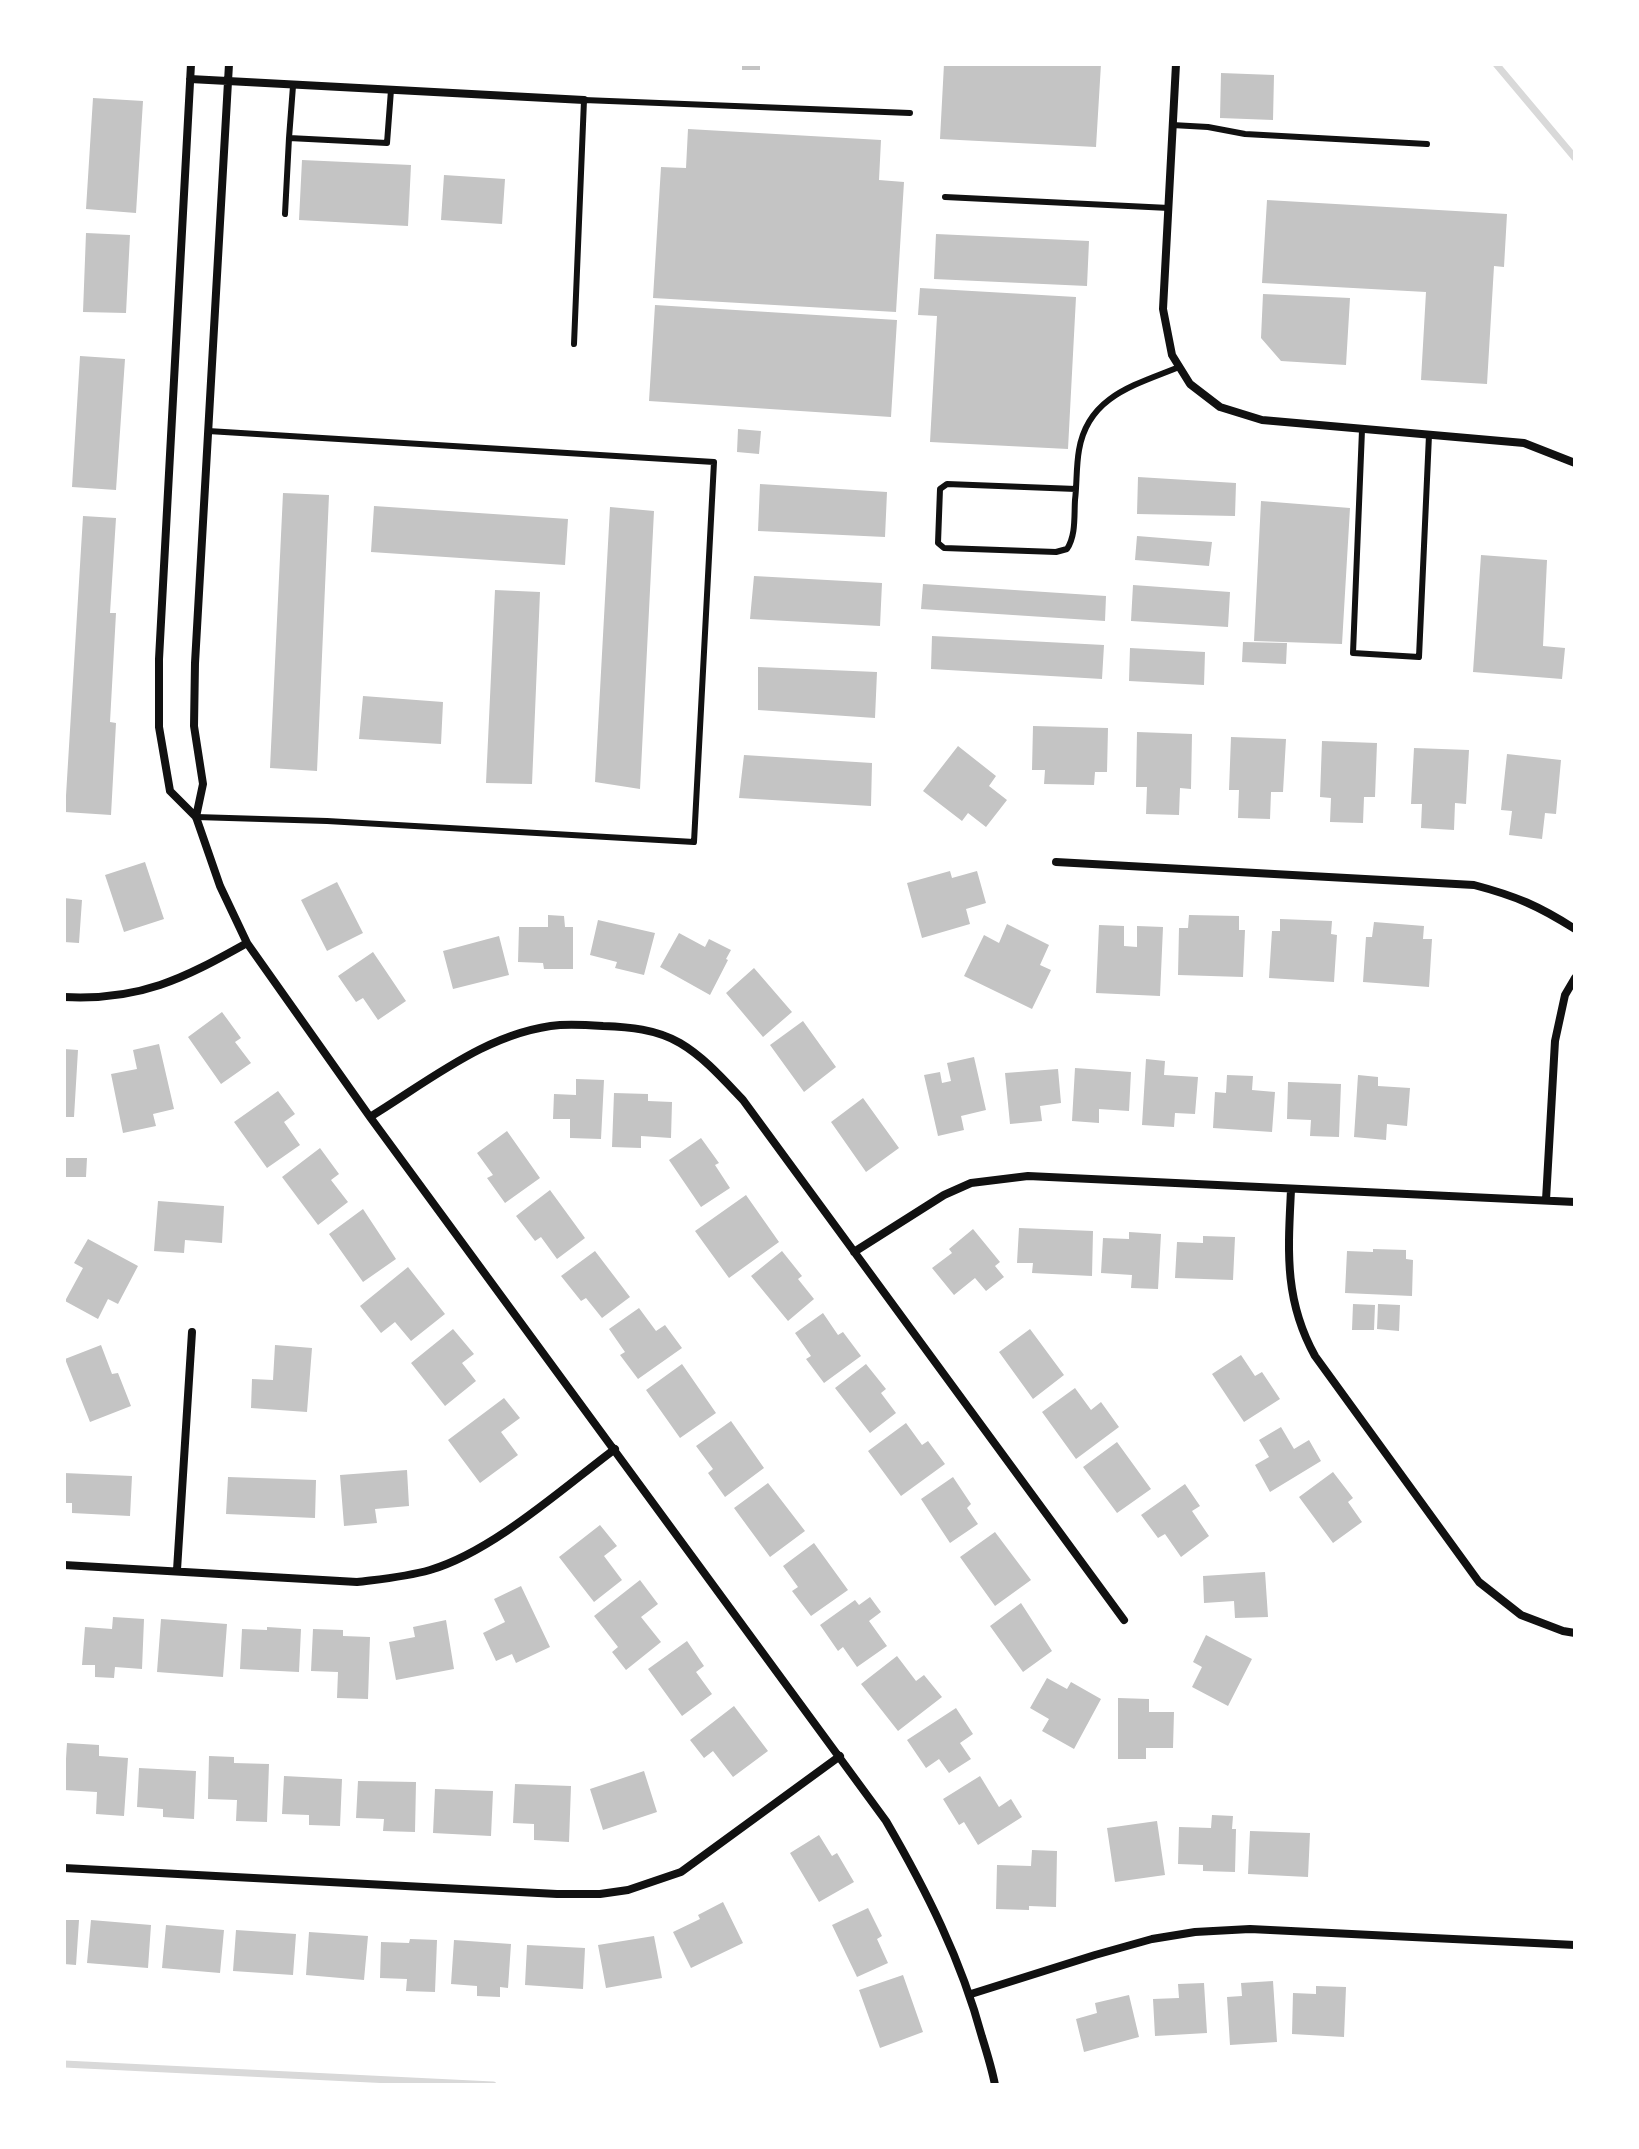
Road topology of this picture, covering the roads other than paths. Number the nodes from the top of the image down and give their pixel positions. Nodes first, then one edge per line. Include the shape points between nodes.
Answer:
1 (191, 64) edge
2 (229, 64) edge
3 (1176, 64) edge
4 (190, 79) junction
5 (228, 82) junction
6 (293, 86) junction
7 (391, 90) junction
8 (584, 100) junction
9 (910, 113) dead end
10 (1172, 125) junction
11 (289, 138) junction
12 (1427, 144) dead end
13 (945, 197) dead end
14 (1169, 208) junction
15 (285, 214) dead end
16 (574, 344) dead end
17 (1179, 367) junction
18 (1362, 430) junction
19 (208, 431) junction
20 (1429, 435) junction
21 (1575, 463) edge
22 (1076, 489) junction
23 (196, 817) junction
24 (1056, 862) dead end
25 (1575, 929) edge
26 (247, 943) junction
27 (1575, 978) edge
28 (64, 997) edge
29 (370, 1117) junction
30 (1291, 1190) junction
31 (1546, 1200) junction
32 (1575, 1202) edge
33 (854, 1252) junction
34 (192, 1332) dead end
35 (615, 1449) junction
36 (64, 1565) edge
37 (177, 1570) junction
38 (1124, 1620) dead end
39 (1575, 1633) edge
40 (840, 1756) junction
41 (64, 1868) edge
42 (1575, 1945) edge
43 (971, 1994) junction
44 (995, 2085) edge

1 - 4 street
2 - 5 street
3 - 10 street
4 - 5 street
4 - 23 street via 159,713 170,791
5 - 6 street
5 - 19 street
6 - 7 street
6 - 11 lane
7 - 8 street
7 - 11 lane via 387,143
8 - 9 lane
8 - 16 lane
10 - 12 lane
10 - 14 street
11 - 15 lane
13 - 14 lane
14 - 17 street via 1163,309
17 - 18 street via 1190,384 1220,407 1262,420
17 - 22 lane via 1101,404 1079,449
18 - 20 street
18 - 20 lane via 1353,653 1419,657
19 - 23 street via 194,726 203,784
19 - 23 lane via 714,462 694,842
20 - 21 street via 1524,443
22 - 22 lane via 1067,549 944,548 938,543 940,489 947,484
23 - 26 street
24 - 25 street via 1474,885 1541,907
26 - 28 street via 207,966 141,992
26 - 29 street
27 - 31 street via 1565,995 1555,1041
29 - 33 street via 505,1037 561,1025 651,1031 703,1060 743,1100
29 - 35 street
30 - 31 street
30 - 33 street via 1059,1176 1000,1178 944,1195
30 - 39 street via 1289,1280 1303,1335 1315,1356 1479,1582 1521,1615
31 - 32 street
33 - 38 street
34 - 37 street
35 - 37 street via 484,1546 430,1570 357,1582
35 - 40 street
36 - 37 street
40 - 41 street via 681,1872 628,1890 557,1894
40 - 43 street via 922,1883
42 - 43 street via 1250,1929 1195,1932 1152,1939
43 - 44 street

